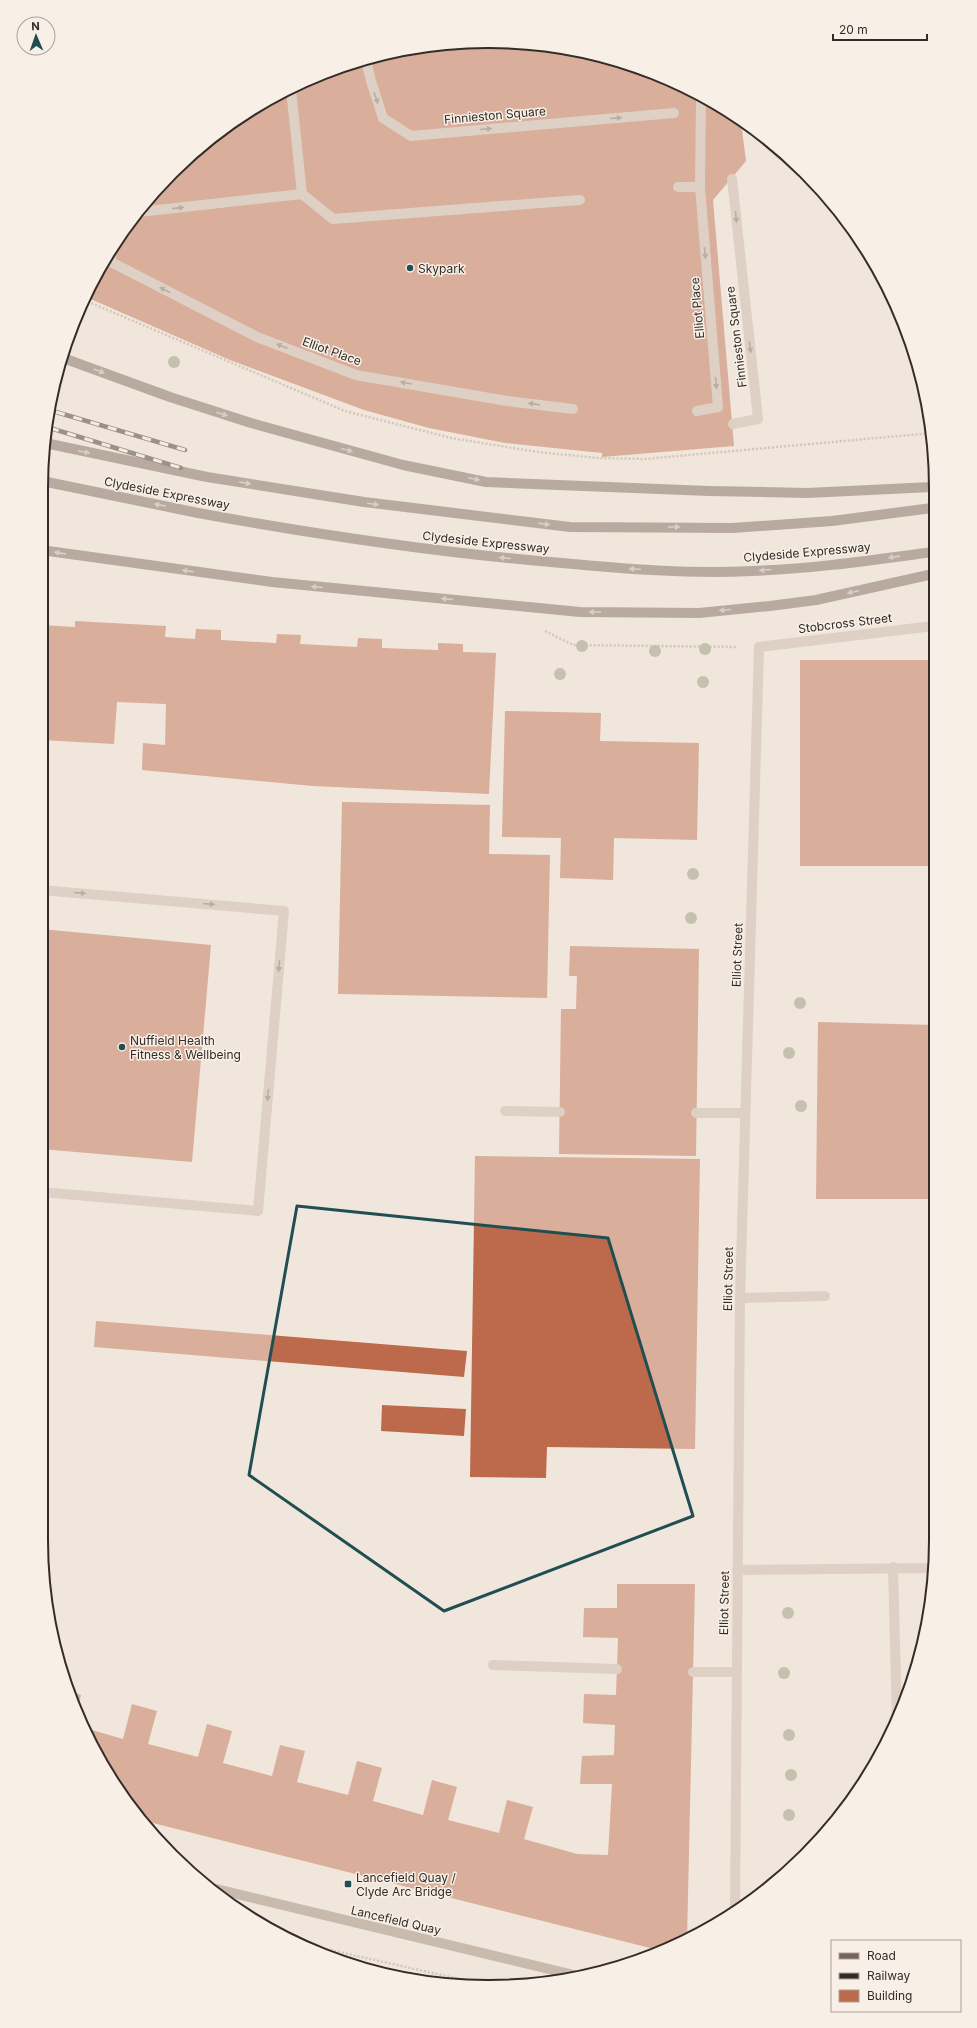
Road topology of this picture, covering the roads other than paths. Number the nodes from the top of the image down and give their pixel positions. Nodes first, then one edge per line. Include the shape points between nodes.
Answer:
1 (367, 65) edge
2 (292, 94) edge
3 (701, 103) edge
4 (674, 113) dead end
5 (732, 179) dead end
6 (700, 186) junction
7 (678, 187) dead end
8 (302, 194) junction
9 (580, 200) dead end
10 (146, 211) edge
11 (111, 262) edge
12 (67, 360) edge
13 (573, 410) dead end
14 (697, 411) dead end
15 (733, 424) dead end
16 (51, 444) edge
17 (48, 482) edge
18 (929, 486) edge
19 (929, 508) edge
20 (48, 551) edge
21 (929, 553) edge
22 (929, 575) edge
23 (929, 626) edge
24 (759, 647) joint
25 (48, 891) edge
26 (505, 1111) dead end
27 (560, 1112) dead end
28 (696, 1113) dead end
29 (746, 1113) junction
30 (48, 1193) edge
31 (825, 1296) dead end
32 (740, 1298) junction
33 (893, 1567) junction
34 (928, 1568) edge
35 (737, 1570) junction
36 (493, 1665) dead end
37 (617, 1669) dead end
38 (693, 1672) dead end
39 (736, 1672) junction
40 (897, 1704) edge
41 (222, 1890) edge
42 (734, 1905) edge
43 (566, 1973) edge

1 -> 4 street, Finnieston Square via 383,118 411,136
2 - 8 street
3 - 6 street, Elliot Place
5 -> 15 street, Finnieston Square via 758,419
6 - 7 street
6 -> 14 street, Elliot Place via 718,407
8 - 9 street via 333,219
10 -> 8 street
13 -> 11 street, Elliot Place via 356,375 257,337
12 -> 18 main road via 251,423 403,465 486,482 807,493
16 -> 19 main road, Clydeside Expressway via 207,476 364,502 570,527 732,528 832,522
21 -> 17 main road, Clydeside Expressway, bridge via 836,565 752,571 685,572 504,558 262,525
22 -> 20 main road via 816,600 770,606 699,613 580,612 272,582
23 - 24 street, Stobcross Street
24 - 29 street, Elliot Street
25 -> 30 street via 284,911 258,1211
26 - 27 street
28 - 29 street
29 - 32 street, Elliot Street
31 - 32 street
32 - 35 street, Elliot Street
33 - 34 street
33 - 35 street
33 - 40 street
35 - 39 street, Elliot Street
36 - 37 street
38 - 39 street
39 - 42 street, Elliot Street
41 - 43 street, Lancefield Quay

